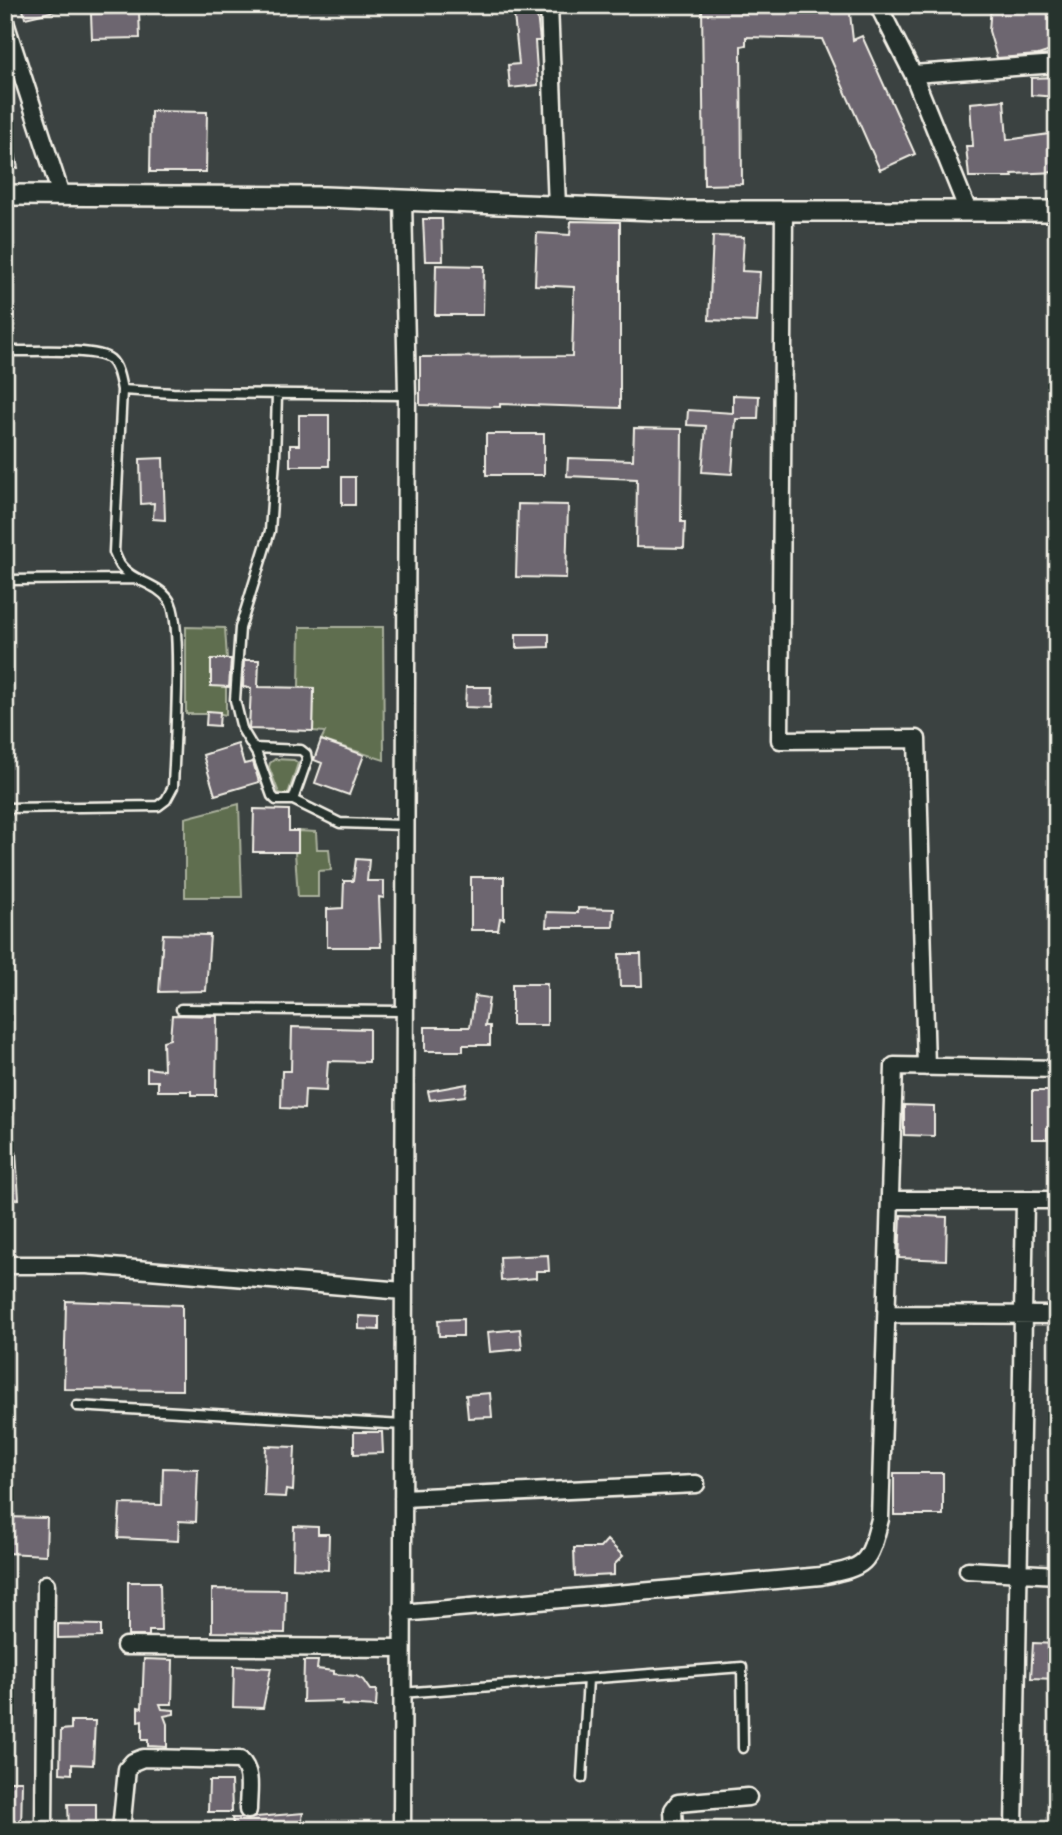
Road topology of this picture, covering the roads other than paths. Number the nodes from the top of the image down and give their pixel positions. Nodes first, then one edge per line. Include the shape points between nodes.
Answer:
1 (549, 5) edge
2 (878, 5) edge
3 (5, 22) edge
4 (1057, 64) edge
5 (913, 74) junction
6 (5, 195) edge
7 (61, 195) junction
8 (403, 199) junction
9 (557, 207) junction
10 (968, 211) junction
11 (1057, 211) edge
12 (784, 212) junction
13 (5, 351) edge
14 (122, 390) junction
15 (277, 395) junction
16 (407, 395) junction
17 (138, 579) junction
18 (5, 580) edge
19 (254, 748) junction
20 (293, 800) junction
21 (5, 808) edge
22 (405, 825) junction
23 (181, 1009) dead end
24 (404, 1011) junction
25 (926, 1067) junction
26 (1057, 1069) edge
27 (890, 1200) junction
28 (1025, 1200) junction
29 (1057, 1200) edge
30 (5, 1265) edge
31 (403, 1291) junction
32 (887, 1314) junction
33 (1023, 1314) junction
34 (1057, 1315) edge
35 (77, 1406) dead end
36 (403, 1425) junction
37 (696, 1484) dead end
38 (402, 1498) junction
39 (968, 1570) dead end
40 (1018, 1573) junction
41 (1057, 1575) edge
42 (46, 1584) dead end
43 (402, 1613) junction
44 (125, 1646) dead end
45 (401, 1648) junction
46 (588, 1679) junction
47 (401, 1693) junction
48 (743, 1748) dead end
49 (582, 1778) dead end
50 (748, 1797) dead end
51 (248, 1810) dead end
52 (44, 1830) edge
53 (121, 1830) edge
54 (402, 1830) edge
55 (674, 1830) edge
56 (1014, 1830) edge

1 - 9 street
2 - 5 street
3 - 7 street
4 - 5 street
5 - 10 street
6 - 7 street
7 - 8 street
8 - 9 street
8 - 16 street
9 - 12 street
10 - 11 street
10 - 12 street
12 - 25 street via 780,740 917,739
13 - 14 lane via 98,352 112,360
14 - 15 lane
14 - 17 lane via 114,552 121,567
15 - 16 lane
15 - 19 lane via 270,531 240,628 235,700 242,729
16 - 22 street
17 - 18 lane
17 - 21 lane via 154,585 170,600 176,615 173,788 158,806 146,808
19 - 20 lane via 272,796
19 - 20 lane via 306,754
20 - 22 lane via 340,823
22 - 24 street
23 - 24 lane
24 - 31 street
25 - 26 street
25 - 27 street via 894,1066
27 - 28 street
27 - 32 street
28 - 29 street
28 - 33 street
30 - 31 street via 87,1265
31 - 36 street
32 - 33 street
32 - 43 street via 880,1519 874,1545 855,1568 794,1579
33 - 34 street
33 - 40 street
35 - 36 lane
36 - 38 street
37 - 38 street
38 - 43 street
39 - 40 street
40 - 41 street
40 - 56 street
42 - 52 street
43 - 45 street
44 - 45 street
45 - 47 street
46 - 47 lane
46 - 48 lane via 742,1667
46 - 49 lane
47 - 54 street
50 - 55 street via 678,1802 673,1810
51 - 53 street via 249,1775 240,1760 144,1758 133,1762 124,1778

